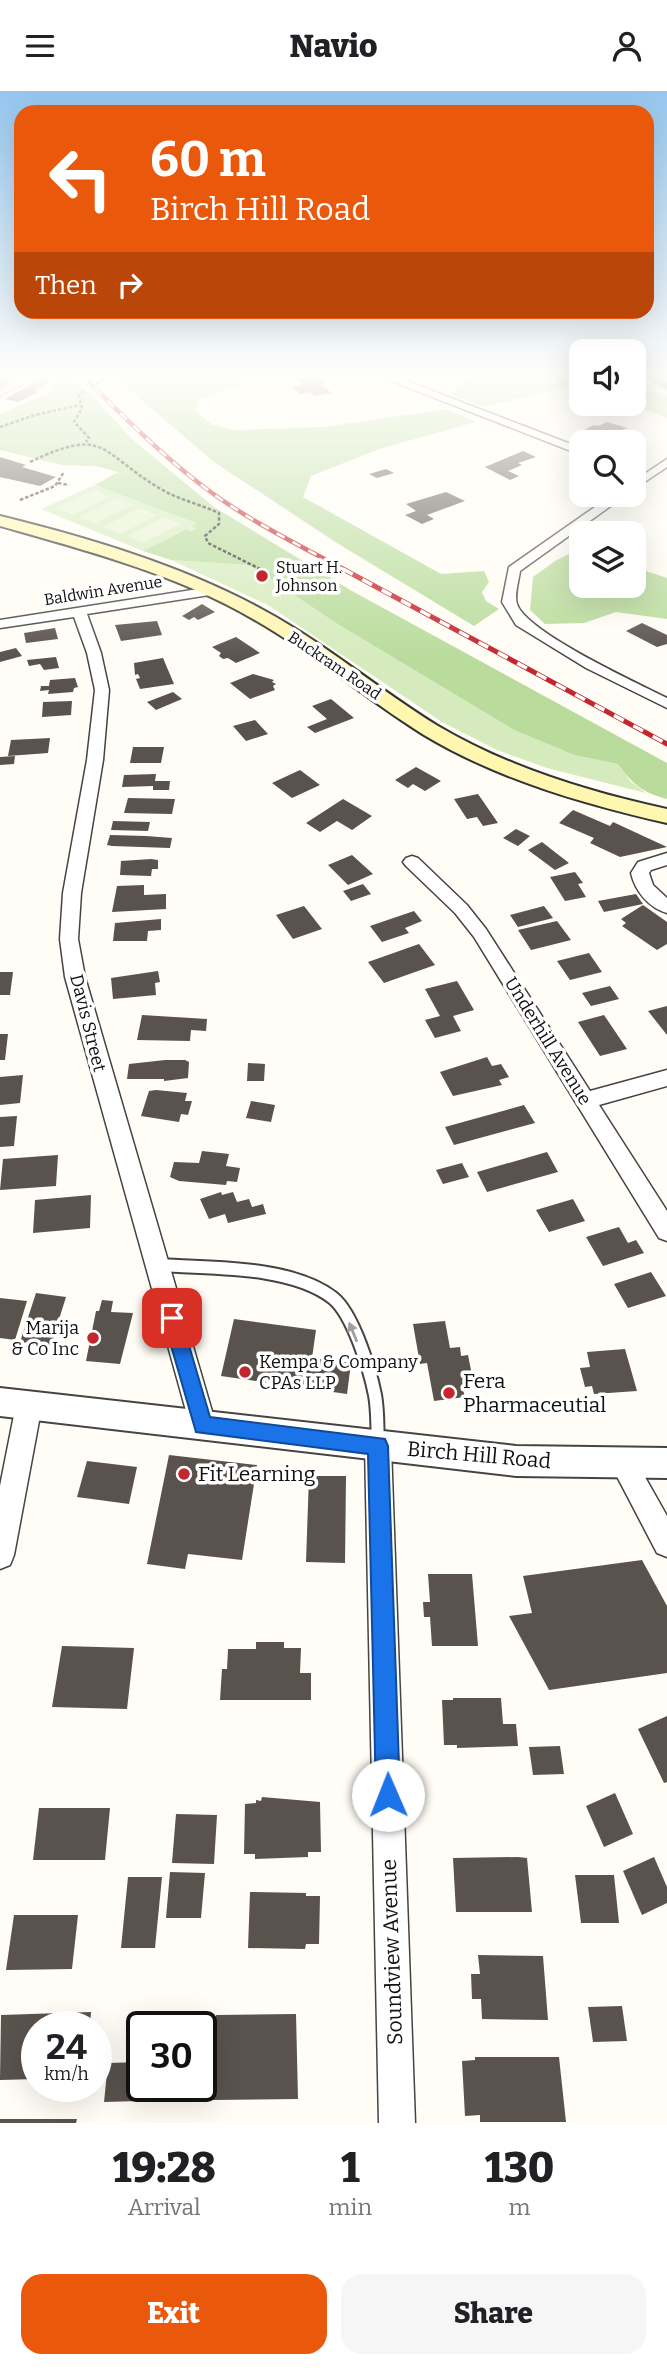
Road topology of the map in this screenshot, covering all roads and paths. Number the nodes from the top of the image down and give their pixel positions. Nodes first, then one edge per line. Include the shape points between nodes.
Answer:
1 (136, 470) edge
2 (64, 472) dead end
3 (58, 483) junction
4 (69, 485) dead end
5 (20, 500) dead end
6 (602, 507) edge
7 (0, 521) edge
8 (264, 579) dead end
9 (211, 591) junction
10 (79, 612) junction
11 (0, 624) edge
12 (667, 704) edge
13 (667, 816) edge
14 (667, 859) edge
15 (412, 862) dead end
16 (667, 907) edge
17 (667, 1077) edge
18 (585, 1101) junction
19 (667, 1231) edge
20 (156, 1265) junction
21 (14, 1404) edge
22 (203, 1425) junction
23 (378, 1446) junction
24 (623, 1463) junction
25 (667, 1463) edge
26 (667, 1543) edge
27 (0, 1555) edge
28 (397, 2123) edge

1 - 8 path via 169,494 219,513 219,524 205,536 208,543 268,573
2 - 3 path
3 - 4 path
3 - 5 path
6 - 12 street via 514,571 509,602 521,622 541,636
7 - 9 main road, Buckram Road via 139,561
9 - 10 street, Baldwin Avenue
9 - 13 main road, Buckram Road via 260,615 431,730 480,757 609,803
10 - 11 street, Baldwin Avenue
10 - 20 street, Davis Street via 102,690 69,939 97,1061
14 - 16 street via 645,866 640,873 641,883
15 - 18 street, Underhill Avenue via 480,933
17 - 18 street
18 - 19 street, Underhill Avenue
20 - 22 street, Davis Street
23 -> 20 lane via 374,1390 351,1327 335,1299 302,1280
21 - 22 street, Birch Hill Road
21 - 27 street
22 - 23 street, Birch Hill Road
23 - 24 street, Birch Hill Road via 516,1461
23 - 28 street, Soundview Avenue
24 - 25 street, Birch Hill Road
24 - 26 street

